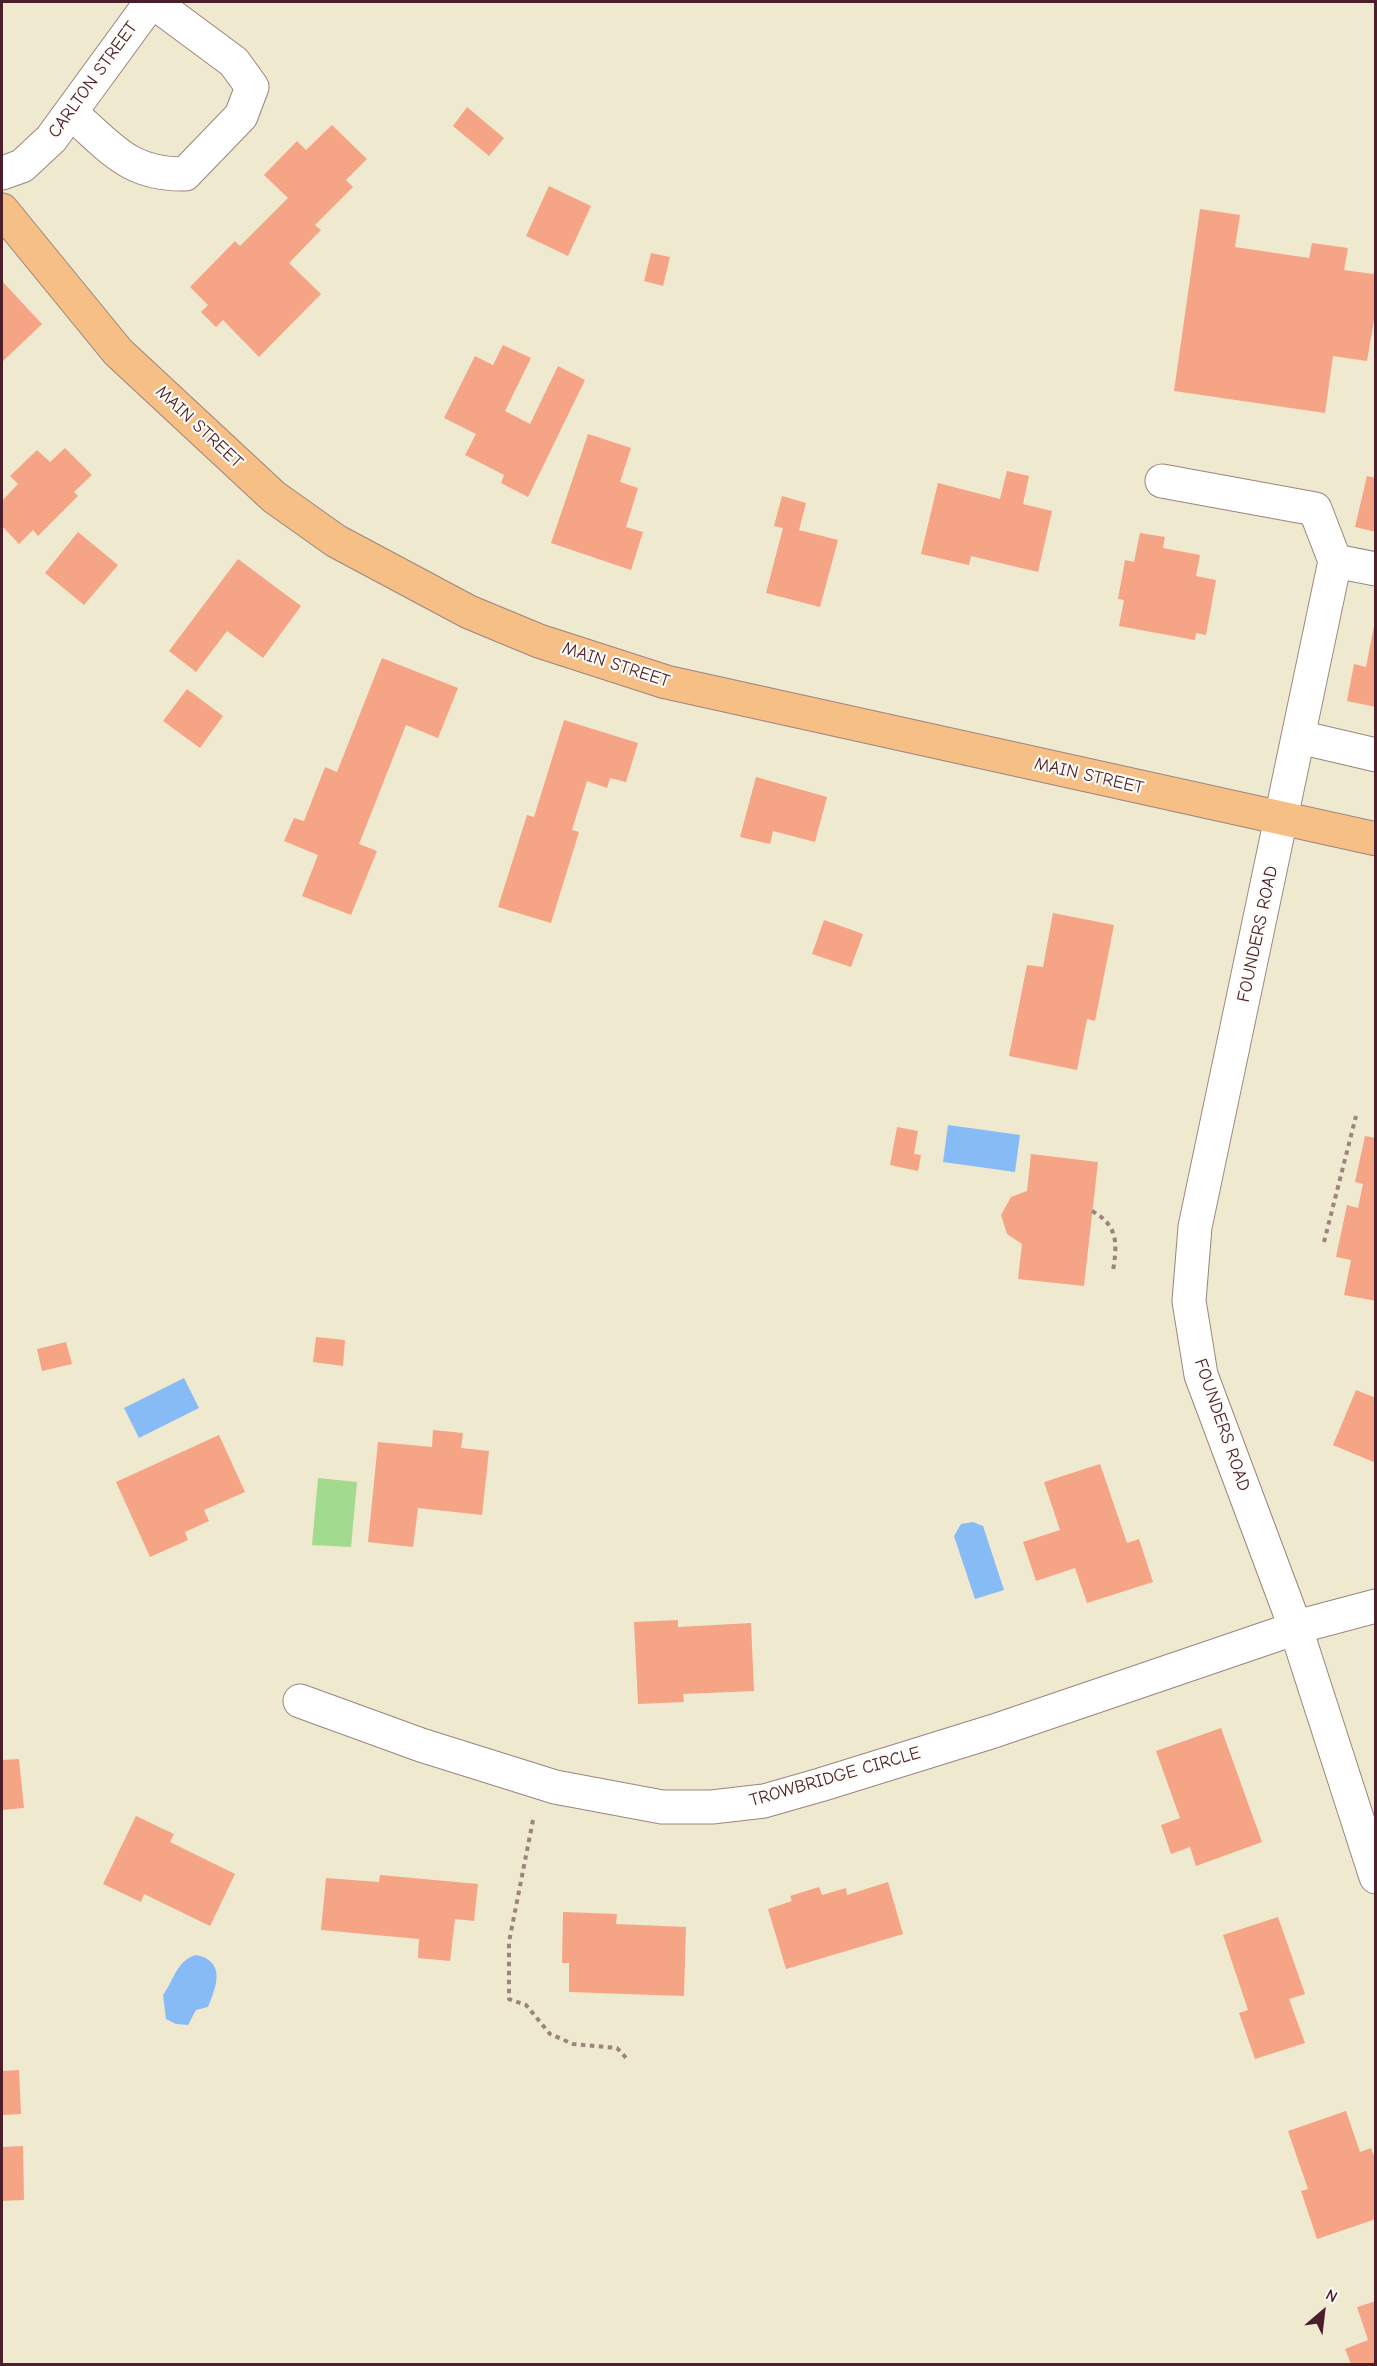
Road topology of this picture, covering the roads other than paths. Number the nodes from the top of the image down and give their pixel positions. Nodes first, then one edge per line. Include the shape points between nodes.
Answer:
1 (152, 2) edge
2 (70, 113) junction
3 (2, 173) edge
4 (2, 210) edge
5 (1162, 481) dead end
6 (1335, 561) junction
7 (1376, 569) edge
8 (1299, 737) junction
9 (1376, 755) edge
10 (1282, 819) junction
11 (1376, 839) edge
12 (1376, 1606) edge
13 (1296, 1629) junction
14 (300, 1701) dead end
15 (1376, 1877) edge

1 - 2 street, CARLTON STREET
1 - 2 street via 234,62 252,87 241,116 185,174 163,174 133,166
2 - 3 street, CARLTON STREET via 51,139 22,166
4 - 10 main road, MAIN STREET via 118,352 274,497 336,541 469,612 539,641 666,682
5 - 6 street via 1315,509
6 - 7 street
6 - 8 street, FOUNDERS ROAD
8 - 9 street
8 - 10 street, FOUNDERS ROAD
10 - 11 main road, MAIN STREET
10 - 13 street, FOUNDERS ROAD via 1195,1227 1189,1301 1201,1375
12 - 13 street, TROWBRIDGE CIRCLE
13 - 14 street, TROWBRIDGE CIRCLE via 820,1785 764,1801 712,1807 662,1807 555,1786 421,1745
13 - 15 street, FOUNDERS ROAD

